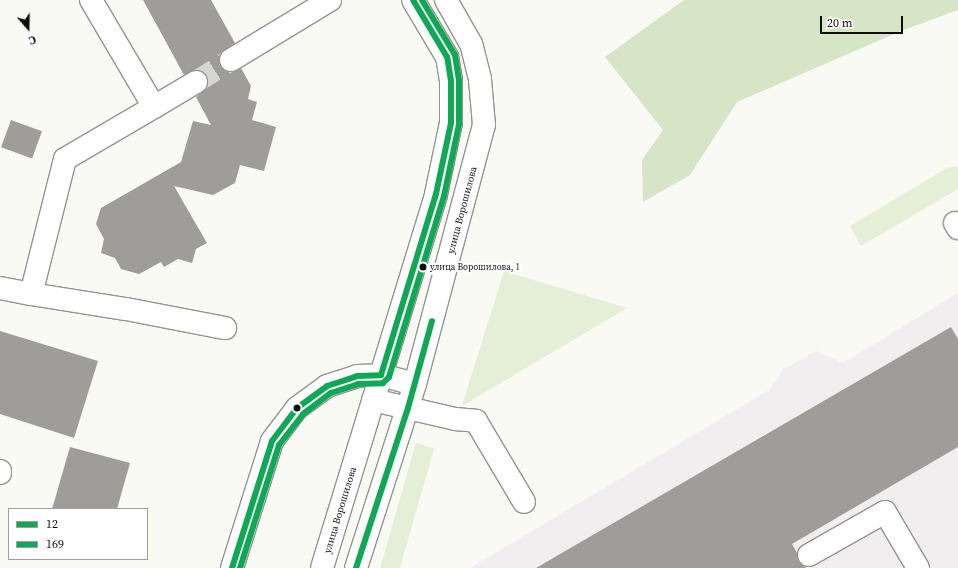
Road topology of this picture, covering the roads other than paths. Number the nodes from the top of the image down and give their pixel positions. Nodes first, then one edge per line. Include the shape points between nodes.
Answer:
1 (91, 0) edge
2 (330, 0) edge
3 (413, 0) edge
4 (446, 0) edge
5 (231, 60) tunnel mouth
6 (196, 82) tunnel mouth
7 (154, 107) junction
8 (0, 288) edge
9 (31, 294) junction
10 (226, 328) dead end
11 (381, 375) junction
12 (415, 384) junction
13 (373, 400) junction
14 (408, 408) junction
15 (524, 502) dead end
16 (809, 555) dead end
17 (232, 568) edge
18 (322, 568) edge
19 (356, 568) edge
20 (918, 568) edge

1 - 7 street
2 - 5 street
3 - 11 street, улица Ворошилова via 447,57 451,81 451,123 436,194
4 - 12 street, улица Ворошилова via 471,44 480,79 484,125
6 - 7 street
7 - 9 street via 65,159
8 - 9 street
9 - 10 street
11 - 12 street
11 - 13 street, улица Ворошилова
11 - 17 street via 357,376 327,386 297,408 272,441
12 - 14 street, улица Ворошилова
13 - 14 street
13 - 18 street, улица Ворошилова
14 - 15 street via 476,421
14 - 19 street, улица Ворошилова
16 - 20 street via 885,512

